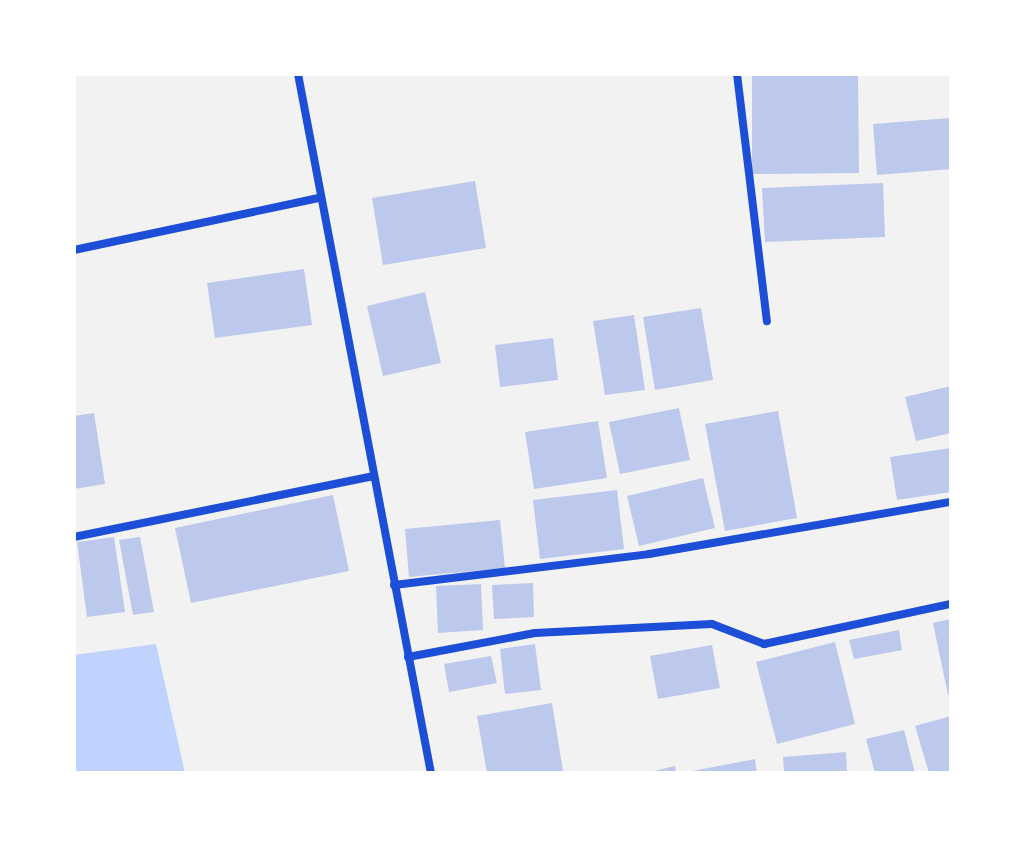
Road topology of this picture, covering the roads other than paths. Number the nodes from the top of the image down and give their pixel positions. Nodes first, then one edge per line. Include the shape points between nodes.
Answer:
1 (298, 74) edge
2 (737, 74) edge
3 (319, 198) junction
4 (74, 250) edge
5 (767, 321) dead end
6 (374, 476) junction
7 (951, 502) edge
8 (74, 537) edge
9 (394, 585) junction
10 (951, 604) edge
11 (408, 657) junction
12 (431, 773) edge

1 - 3 street
2 - 5 street
3 - 4 street
3 - 6 street
6 - 8 street
6 - 9 street
7 - 9 street via 649,554
9 - 11 street
10 - 11 street via 764,644 712,624 535,633
11 - 12 street

